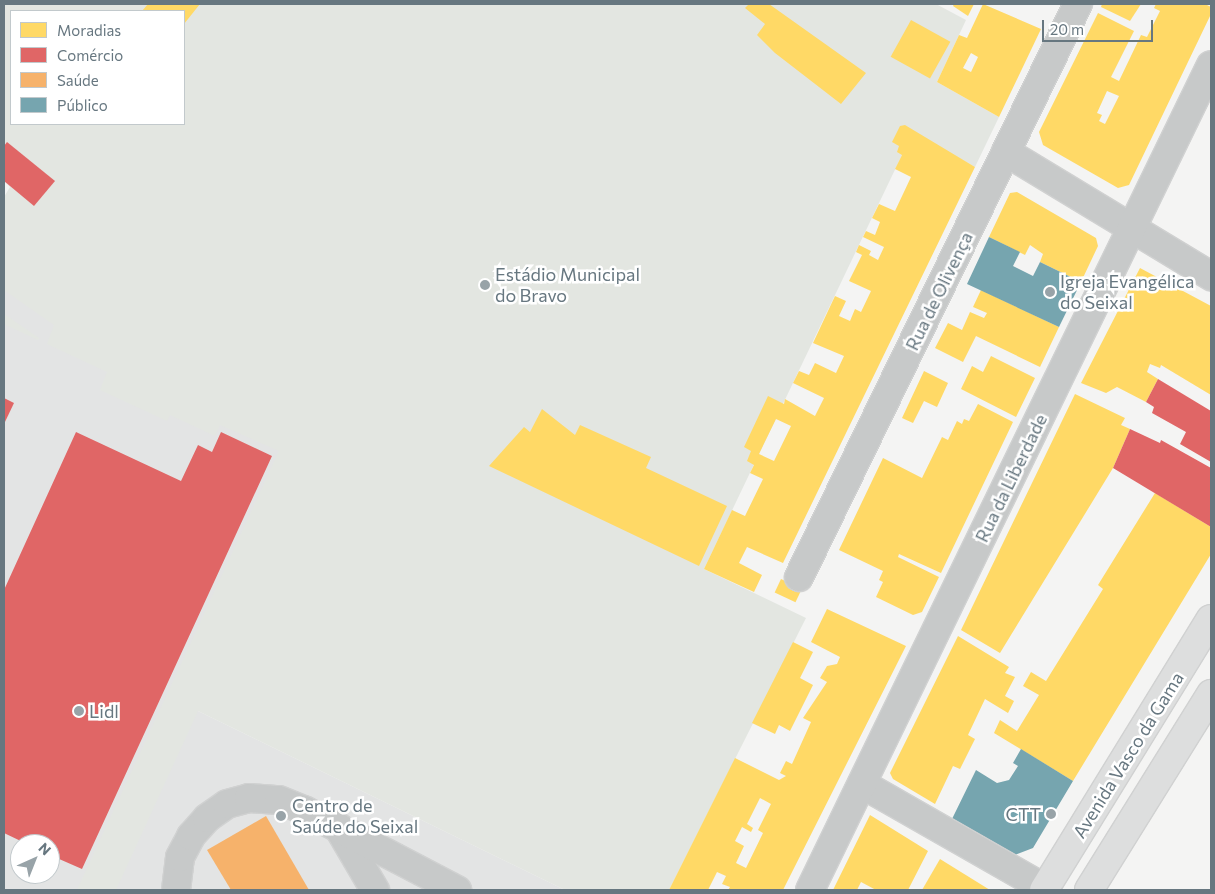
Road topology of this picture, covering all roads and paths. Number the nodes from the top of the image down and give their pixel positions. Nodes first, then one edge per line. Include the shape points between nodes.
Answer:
1 (1078, 4) edge
2 (1211, 65) edge
3 (1006, 152) junction
4 (1132, 229) junction
5 (1211, 276) edge
6 (799, 577) dead end
7 (1211, 619) edge
8 (1211, 694) edge
9 (862, 784) junction
10 (338, 828) junction
11 (176, 890) edge
12 (375, 890) edge
13 (457, 890) edge
14 (810, 890) edge
15 (1046, 890) edge
16 (1089, 890) edge

1 - 3 street, Rua de Olivença
2 - 4 street, Rua da Liberdade
3 - 4 street
3 - 6 street, Rua de Olivença
4 - 5 street
4 - 9 street, Rua da Liberdade
7 - 15 main road, Avenida Vasco da Gama
8 - 16 main road
9 - 14 street, Rua da Liberdade
9 - 15 street
10 - 11 street via 279,800 249,798 227,804 207,818 191,836 180,857
10 - 12 street
10 - 13 street

